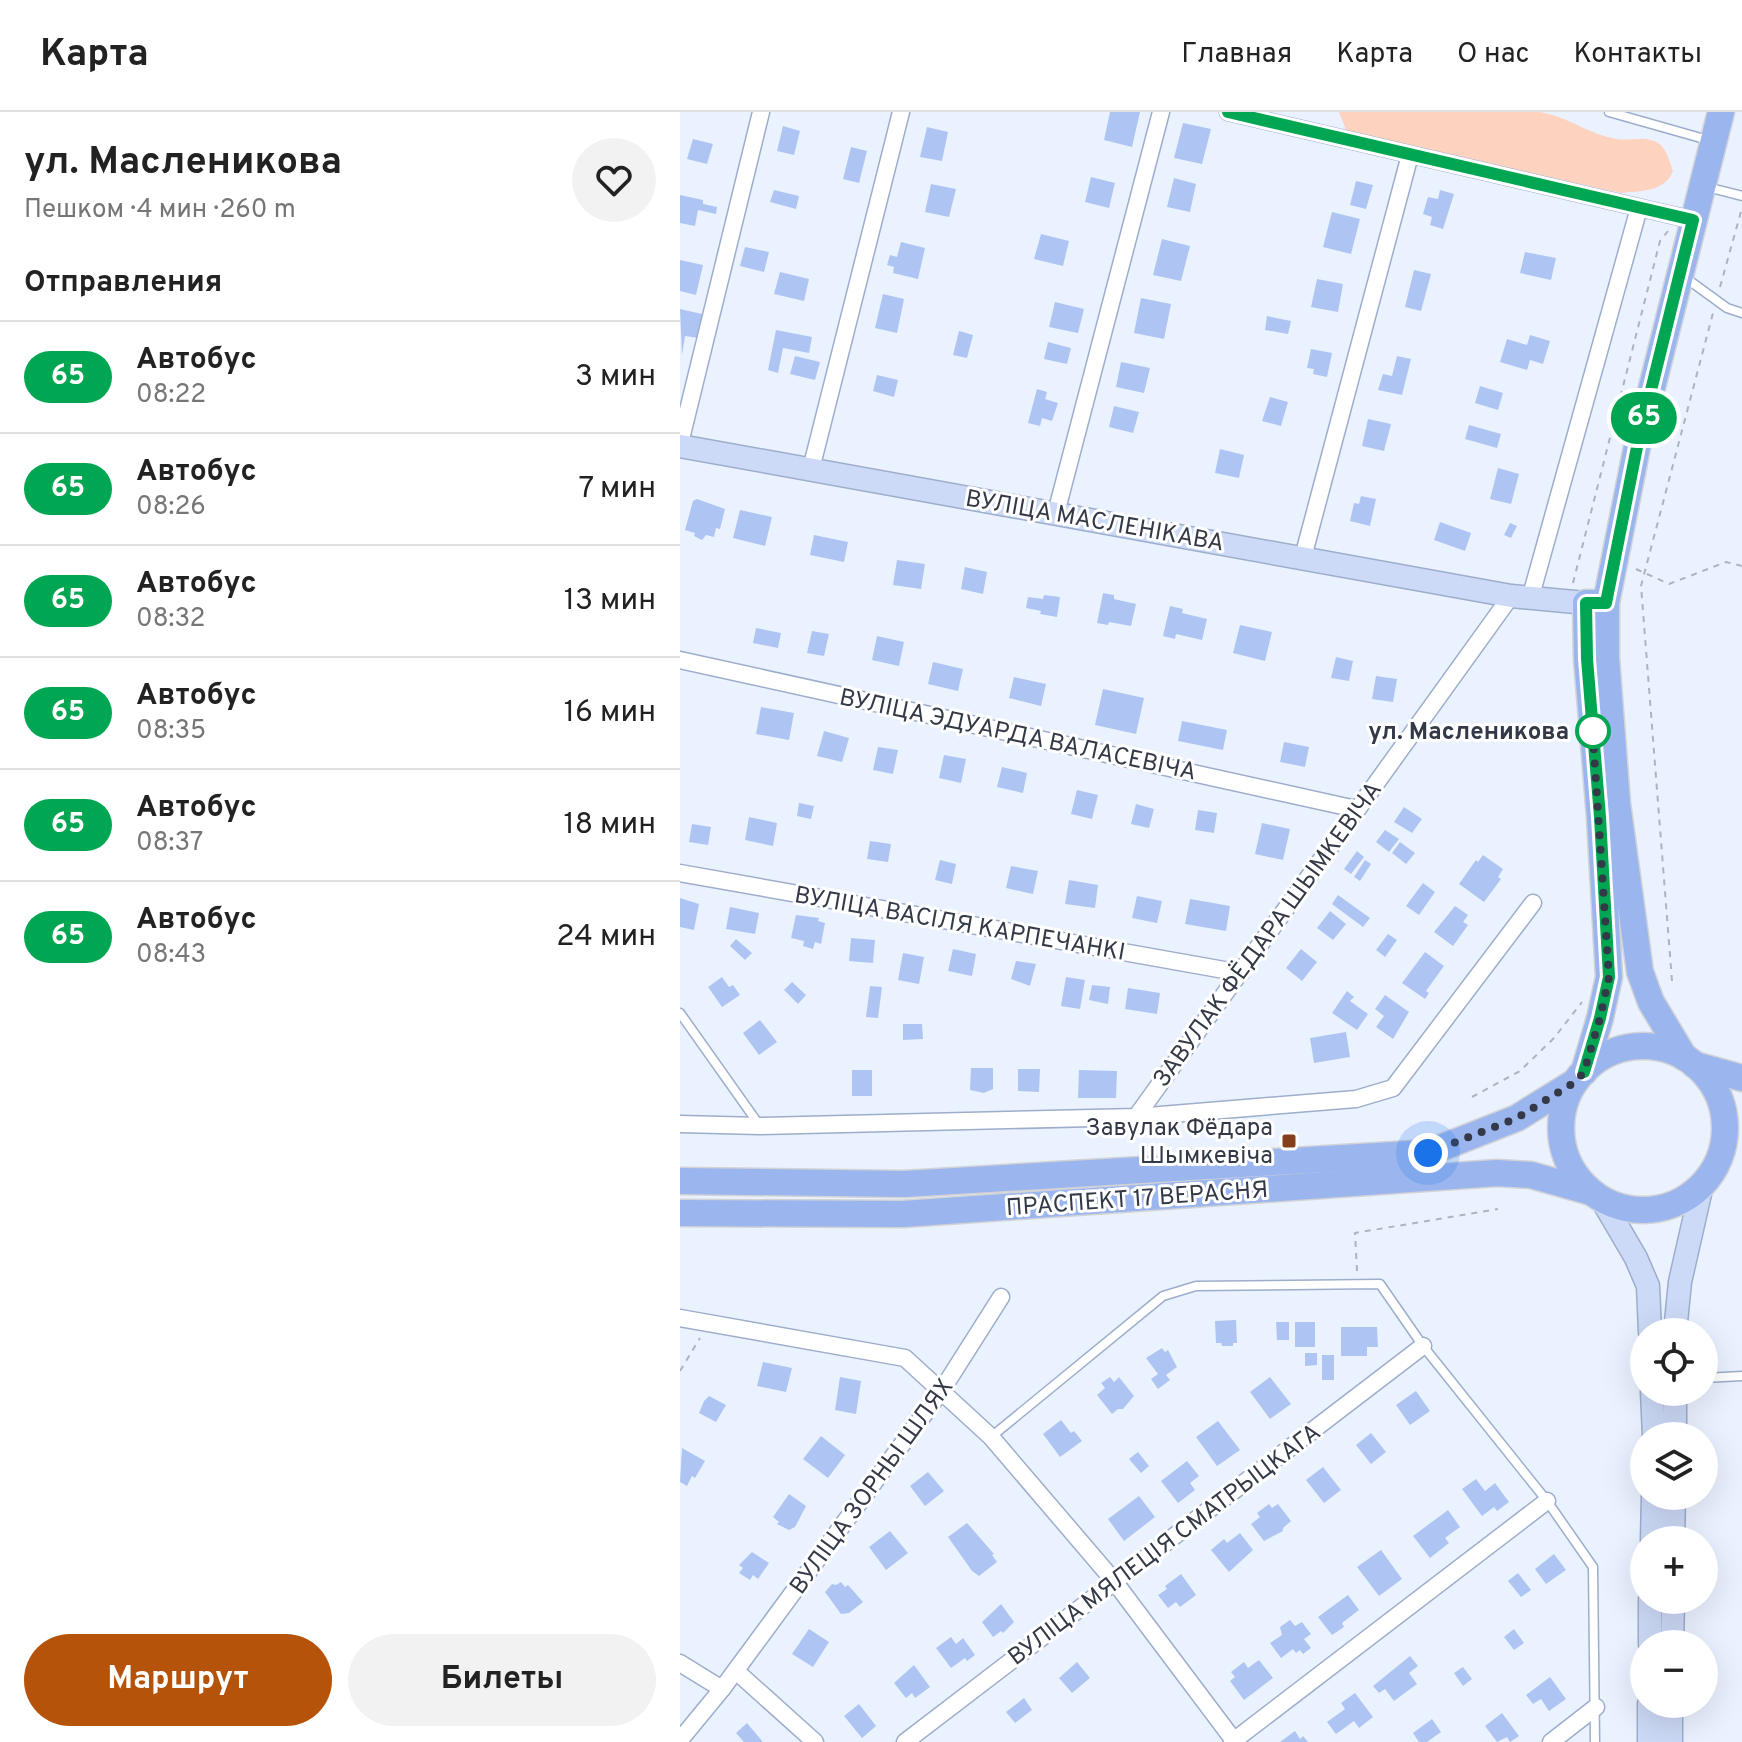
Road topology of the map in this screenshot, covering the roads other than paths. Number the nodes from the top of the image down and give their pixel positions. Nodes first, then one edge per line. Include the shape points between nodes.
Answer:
1 (761, 112) edge
2 (901, 112) edge
3 (1161, 112) edge
4 (1228, 112) edge
5 (1609, 112) edge
6 (1721, 112) edge
7 (1714, 142) junction
8 (1410, 155) junction
9 (1702, 185) junction
10 (1742, 196) edge
11 (1639, 208) junction
12 (1693, 220) junction
13 (1680, 273) junction
14 (1742, 313) edge
15 (680, 445) edge
16 (811, 469) junction
17 (1056, 513) junction
18 (1303, 557) junction
19 (1520, 597) junction
20 (1596, 603) junction
21 (680, 660) edge
22 (1356, 809) junction
23 (680, 873) edge
24 (1533, 903) dead end
25 (1241, 973) junction
26 (680, 1013) edge
27 (1690, 1061) junction
28 (1580, 1077) junction
29 (1742, 1078) edge
30 (1136, 1117) junction
31 (680, 1124) edge
32 (760, 1126) junction
33 (1742, 1153) edge
34 (1707, 1180) junction
35 (680, 1181) edge
36 (1597, 1196) junction
37 (680, 1213) edge
38 (1001, 1297) dead end
39 (680, 1318) edge
40 (1649, 1318) edge
41 (1676, 1318) edge
42 (1423, 1346) junction
43 (1742, 1376) edge
44 (1718, 1377) edge
45 (942, 1390) junction
46 (991, 1437) junction
47 (1547, 1501) junction
48 (1114, 1581) junction
49 (680, 1663) edge
50 (736, 1671) junction
51 (722, 1689) junction
52 (1596, 1707) junction
53 (1649, 1718) edge
54 (1671, 1718) edge
55 (680, 1740) edge
56 (815, 1742) edge
57 (905, 1742) edge
58 (1234, 1742) edge
59 (1551, 1742) edge
60 (1595, 1742) edge
61 (1649, 1742) edge
62 (1671, 1742) edge

1 - 15 street
2 - 16 street
3 - 17 street
4 - 8 street
5 - 7 lane
6 - 7 main road
7 - 9 main road
8 - 11 street
8 - 18 street
9 - 10 lane
9 - 12 main road
11 - 12 street
11 - 19 street
12 - 13 main road
13 - 14 lane
13 - 20 main road via 1613,558
15 - 16 main road, ВУЛІЦА МАСЛЕНІКАВА
16 - 17 main road, ВУЛІЦА МАСЛЕНІКАВА
17 - 18 main road, ВУЛІЦА МАСЛЕНІКАВА
18 - 19 main road, ВУЛІЦА МАСЛЕНІКАВА
19 - 20 main road, ВУЛІЦА МАСЛЕНІКАВА
19 - 22 street, ЗАВУЛАК ФЁДАРА ШЫМКЕВІЧА
20 - 27 main road via 1640,972 1651,1002
20 - 28 main road via 1587,659 1609,977
21 - 22 street, ВУЛІЦА ЭДУАРДА ВАЛАСЕВІЧА
22 - 25 street, ЗАВУЛАК ФЁДАРА ШЫМКЕВІЧА
23 - 25 street, ВУЛІЦА ВАСІЛЯ КАРПЕЧАНКІ
24 - 30 street via 1393,1088 1356,1099
25 - 30 street, ЗАВУЛАК ФЁДАРА ШЫМКЕВІЧА
26 - 32 lane
27 - 28 main road via 1659,1048 1631,1047 1606,1055
27 - 29 main road
27 - 34 main road via 1713,1085 1725,1123 1723,1150
28 - 35 main road, ПРАСПЕКТ 17 ВЕРАСНЯ via 1517,1118 1428,1153 904,1184
28 - 36 main road via 1564,1107 1561,1134 1573,1172
30 - 32 street
31 - 32 street
33 - 34 main road
34 - 36 main road via 1681,1202 1655,1210 1628,1209
34 - 41 main road via 1680,1282
36 - 37 main road, ПРАСПЕКТ 17 ВЕРАСНЯ via 1531,1175 1497,1173 903,1214
36 - 40 main road via 1636,1258 1648,1286
38 - 45 street, ВУЛІЦА ЗОРНЫ ШЛЯХ
39 - 45 street via 905,1358
42 - 46 lane via 1380,1284 1196,1286 1163,1296
42 - 47 lane
42 - 48 street, ВУЛІЦА МЯЛЕЦІЯ СМАТРЫЦКАГА
43 - 44 lane
45 - 46 street
45 - 50 street, ВУЛІЦА ЗОРНЫ ШЛЯХ
46 - 48 street
47 - 52 lane via 1593,1567
47 - 58 street
48 - 57 street, ВУЛІЦА МЯЛЕЦІЯ СМАТРЫЦКАГА
48 - 58 street
49 - 51 street
50 - 51 street, ВУЛІЦА ЗОРНЫ ШЛЯХ
50 - 56 street
51 - 55 street, ВУЛІЦА ЗОРНЫ ШЛЯХ
52 - 59 street
52 - 60 lane
53 - 61 main road
54 - 62 main road

